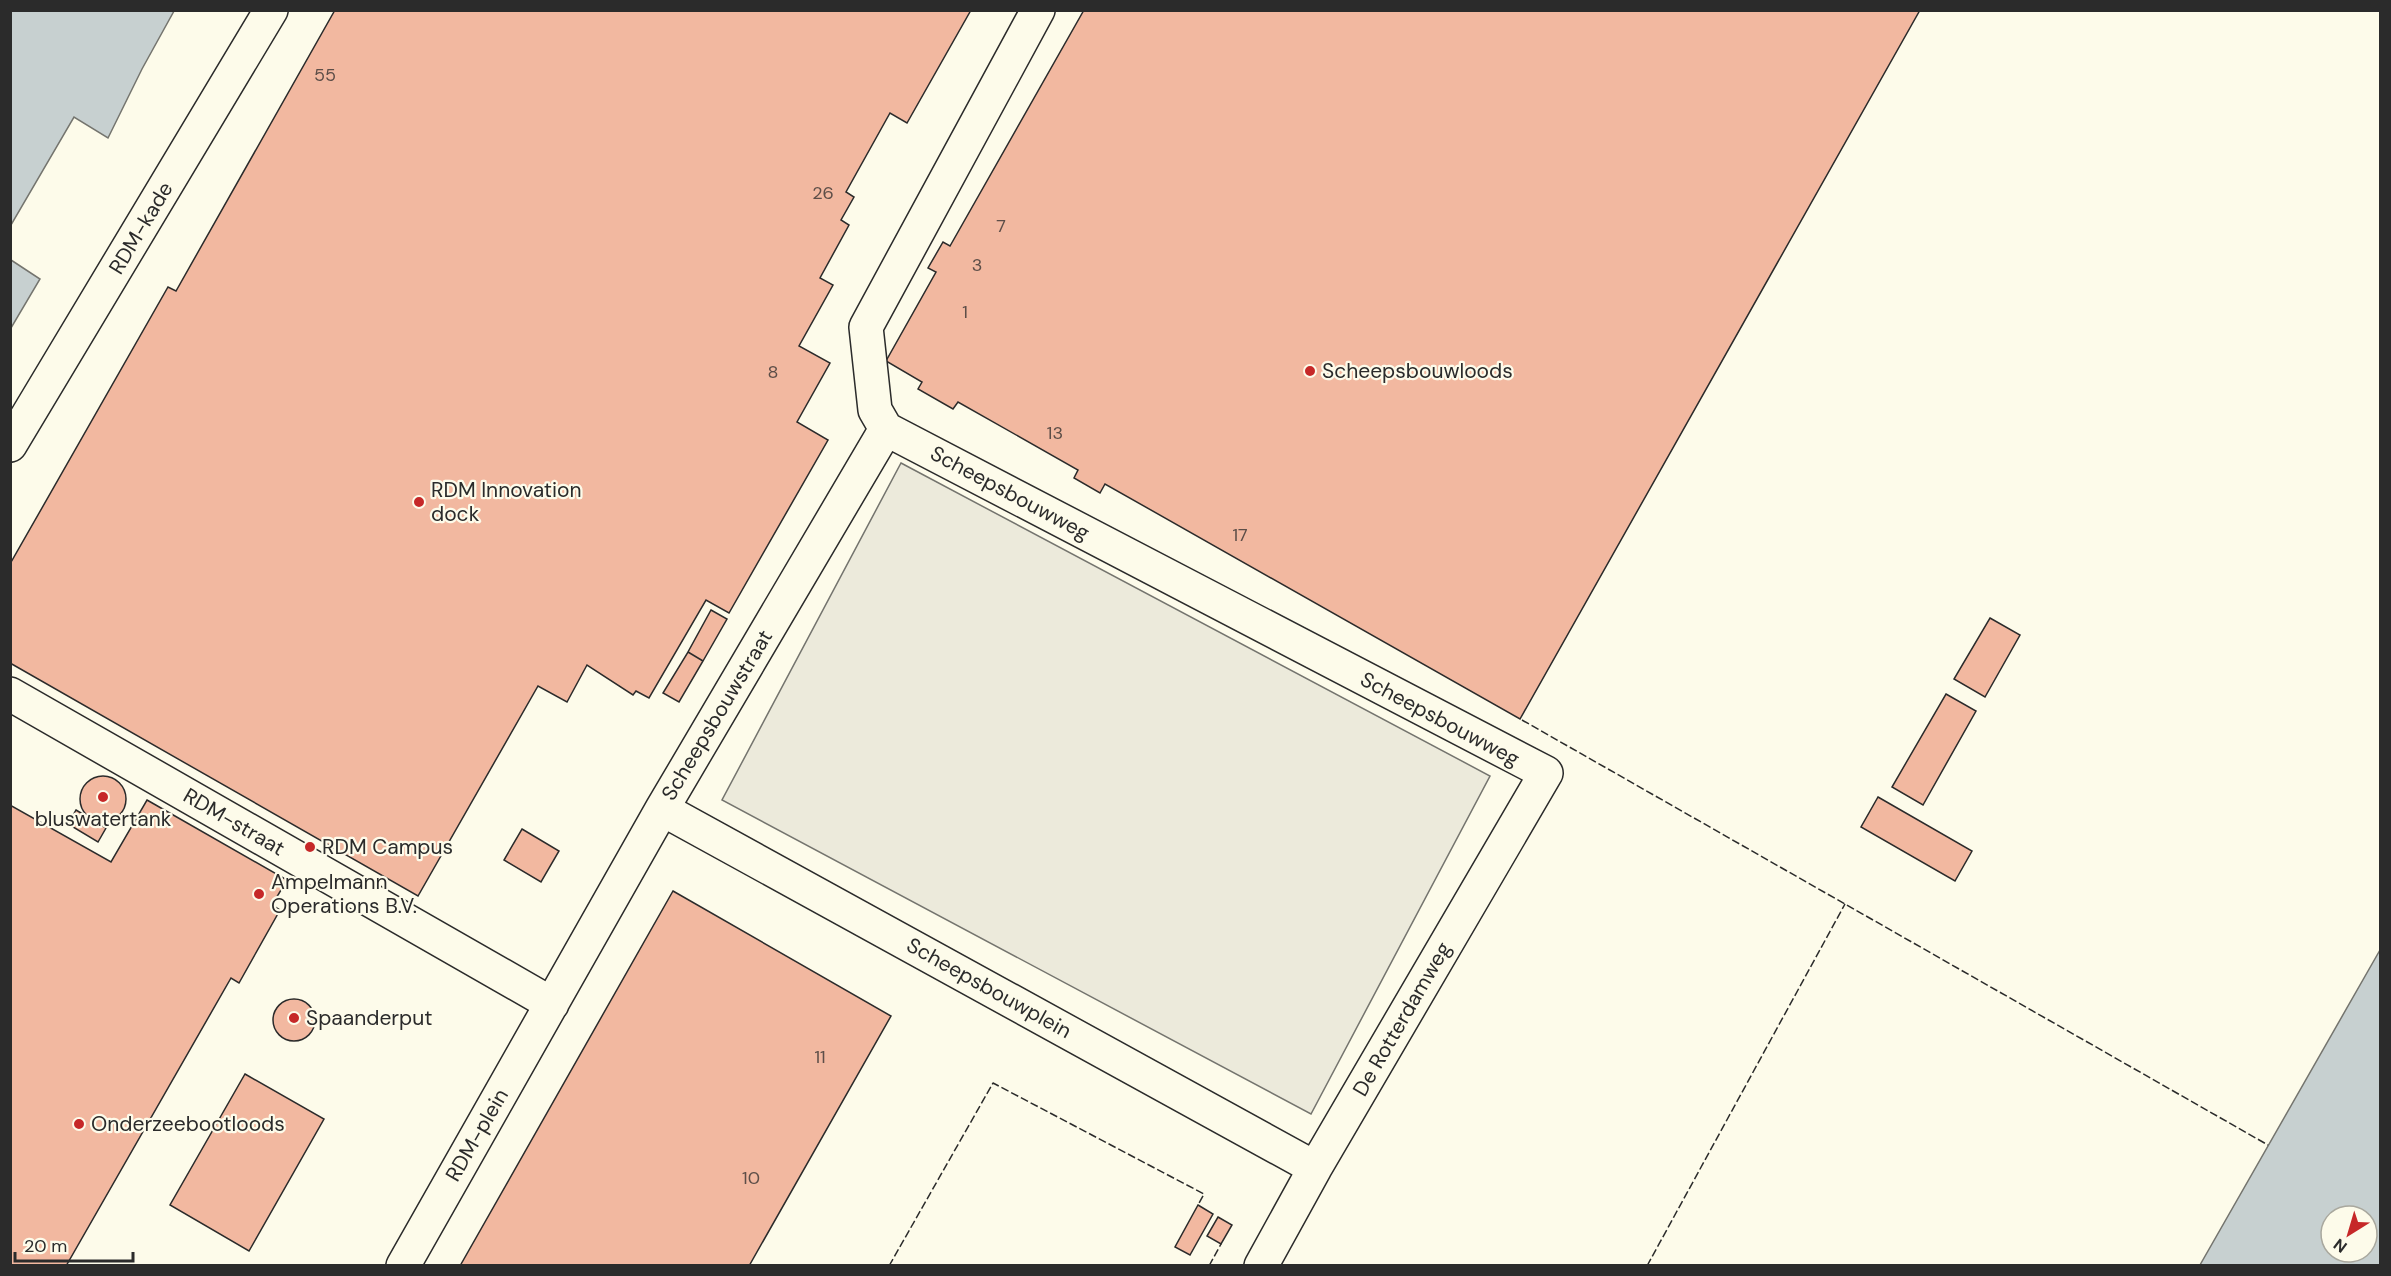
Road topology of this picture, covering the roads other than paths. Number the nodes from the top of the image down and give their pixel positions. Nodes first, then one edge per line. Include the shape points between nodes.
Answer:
1 (271, 10) edge
2 (1038, 10) edge
3 (886, 429) junction
4 (10, 445) edge
5 (10, 694) edge
6 (1546, 774) joint
7 (662, 809) junction
8 (552, 1004) junction
9 (1315, 1168) junction
10 (403, 1266) edge
11 (1261, 1266) edge

1 - 4 street, RDM-kade
2 - 3 street via 866,327 875,410
3 - 6 street, Scheepsbouwweg
3 - 7 street, Scheepsbouwstraat
5 - 8 street, RDM-straat
6 - 9 street, De Rotterdamweg
7 - 8 street, Scheepsbouwstraat
7 - 9 street, Scheepsbouwplein
8 - 10 street, RDM-plein
9 - 11 street, De Rotterdamweg

